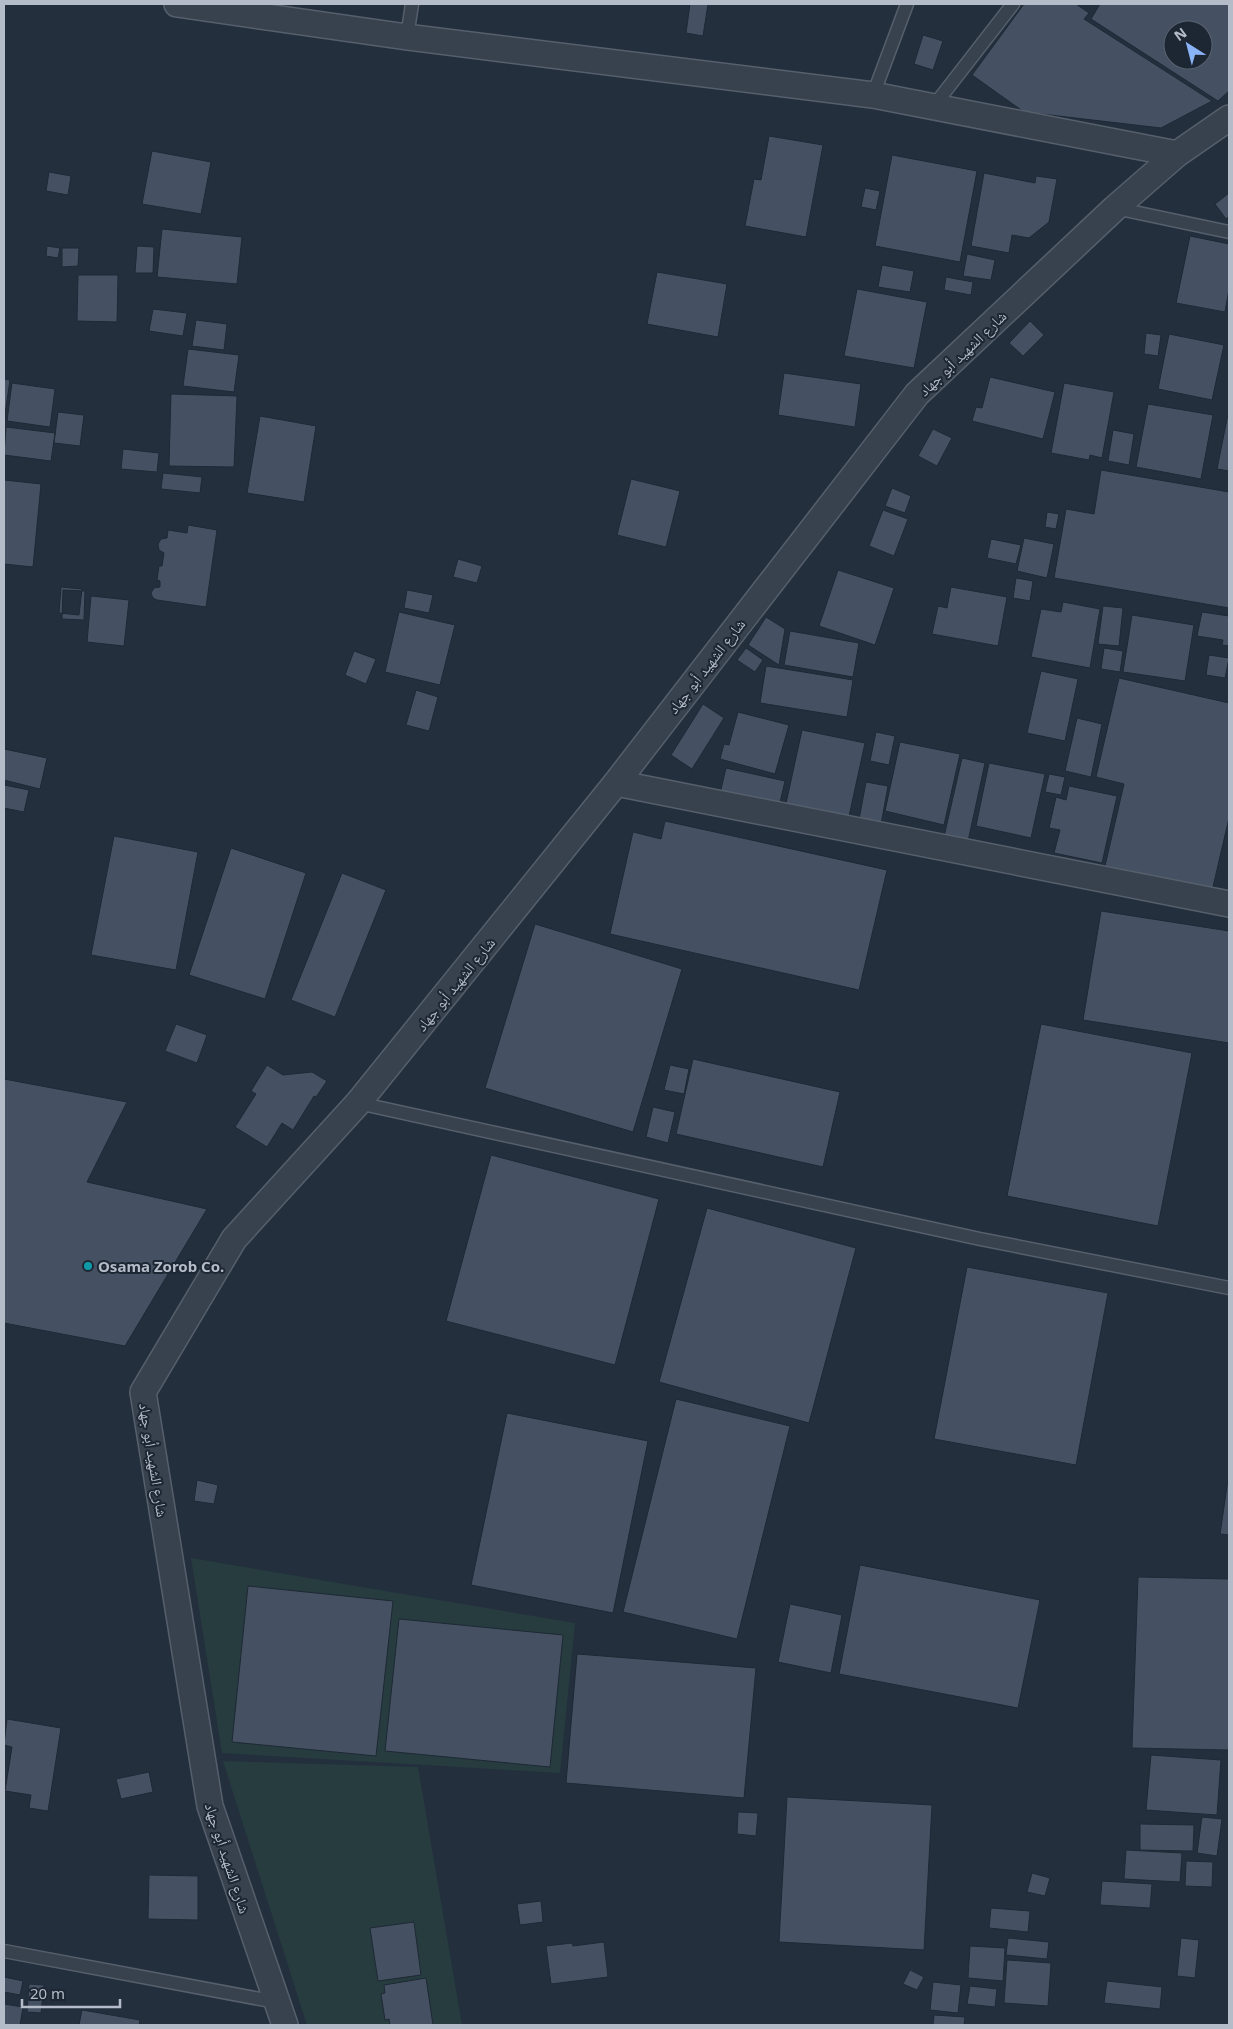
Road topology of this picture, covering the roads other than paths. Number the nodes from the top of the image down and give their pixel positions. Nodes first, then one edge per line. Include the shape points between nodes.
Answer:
1 (177, 4) edge
2 (412, 4) edge
3 (907, 4) edge
4 (1013, 4) edge
5 (407, 38) junction
6 (873, 95) junction
7 (933, 107) junction
8 (1229, 118) edge
9 (1178, 154) junction
10 (1115, 208) junction
11 (1229, 232) edge
12 (616, 783) junction
13 (1229, 904) edge
14 (358, 1103) junction
15 (1229, 1288) edge
16 (4, 1951) edge
17 (276, 2002) junction
18 (285, 2025) edge

1 - 5 street
2 - 5 lane
3 - 6 lane
4 - 7 lane
5 - 6 street
6 - 7 street
7 - 9 street
8 - 9 street, شارع الشهيد أبو جهاد
9 - 10 street, شارع الشهيد أبو جهاد
10 - 11 lane
10 - 12 street, شارع الشهيد أبو جهاد via 917,394
12 - 13 street
12 - 14 street, شارع الشهيد أبو جهاد
14 - 15 lane via 980,1239
14 - 17 street, شارع الشهيد أبو جهاد via 234,1239 143,1392 210,1806
16 - 17 lane
17 - 18 street, شارع الشهيد أبو جهاد

